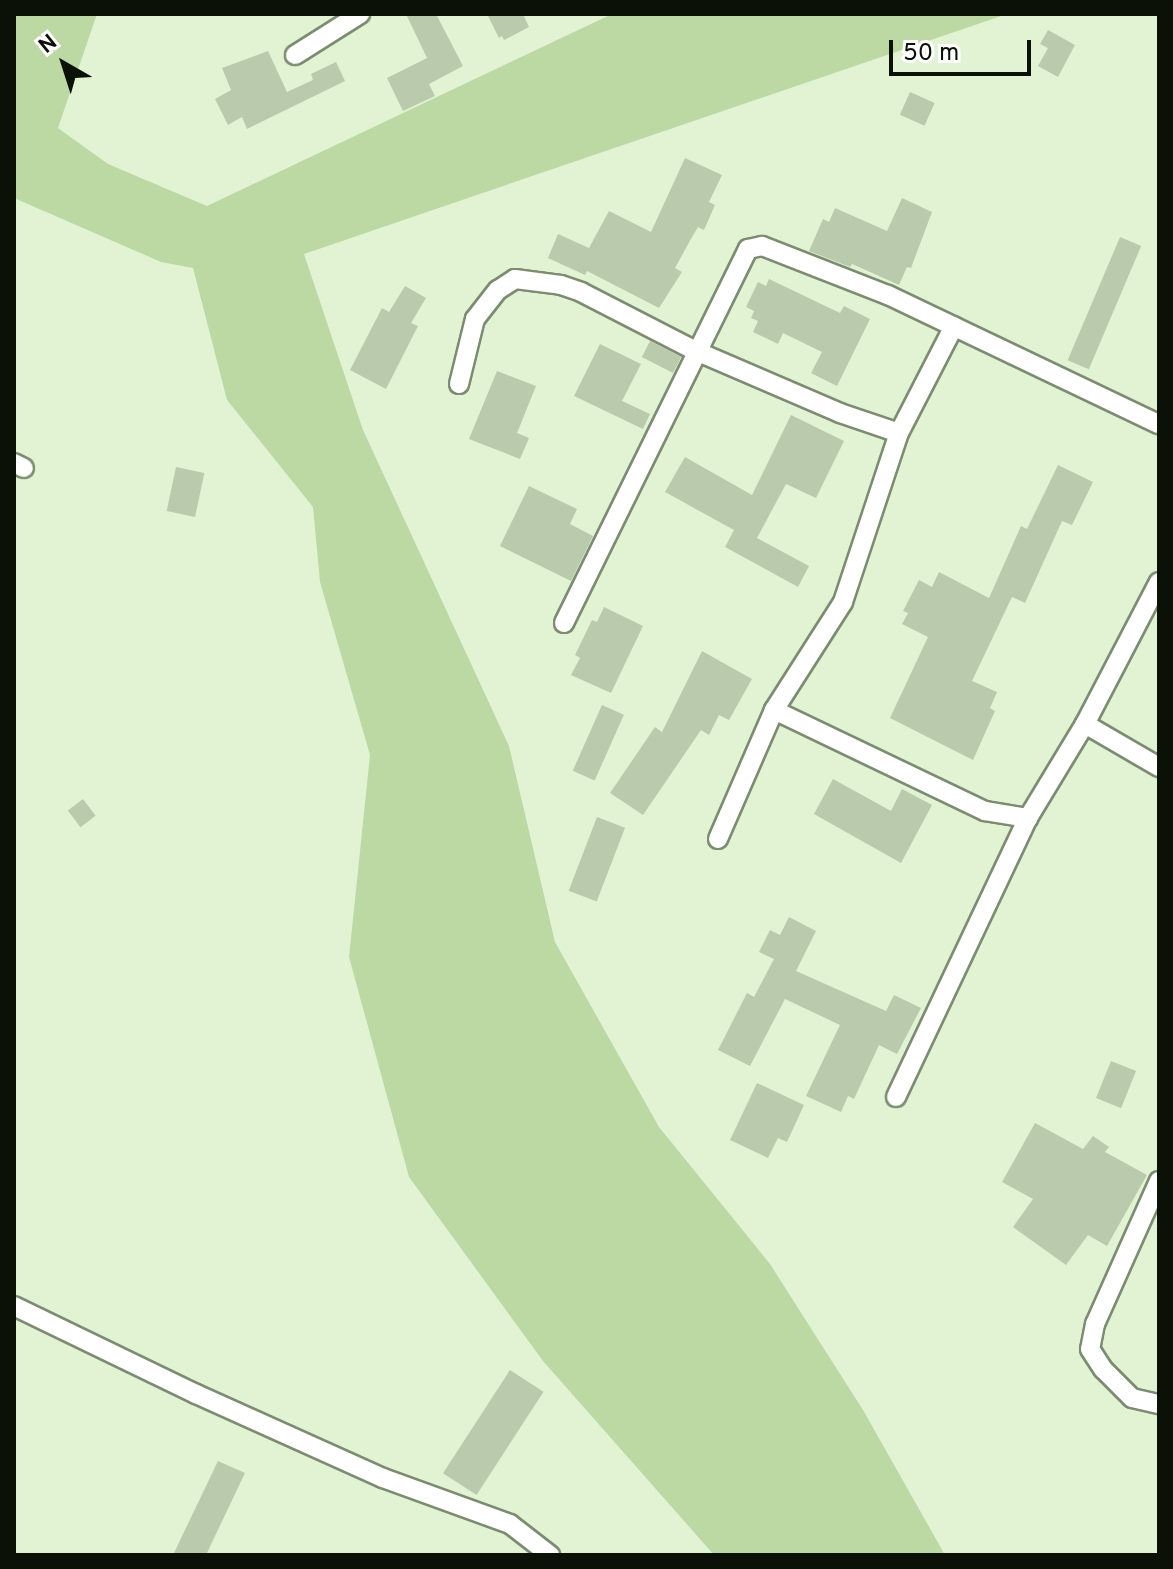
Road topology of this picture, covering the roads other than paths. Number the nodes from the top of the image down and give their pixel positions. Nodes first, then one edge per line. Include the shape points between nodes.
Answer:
1 (360, 14) edge
2 (295, 55) dead end
3 (954, 326) junction
4 (696, 351) junction
5 (459, 384) dead end
6 (1159, 424) edge
7 (899, 433) junction
8 (1159, 582) edge
9 (564, 623) dead end
10 (774, 710) junction
11 (1085, 724) junction
12 (1159, 767) edge
13 (1028, 818) junction
14 (718, 839) dead end
15 (896, 1097) dead end
16 (1159, 1181) edge
17 (14, 1306) edge
18 (1159, 1404) edge
19 (550, 1555) edge

1 - 2 street
3 - 4 street via 762,246 748,249
3 - 6 street
3 - 7 street
4 - 5 street via 581,292 515,279 498,290 475,319
4 - 7 street
4 - 9 street
7 - 10 street via 843,602
8 - 11 street
10 - 13 street via 985,811
10 - 14 street
11 - 12 street
11 - 13 street
13 - 15 street
16 - 18 street via 1095,1324 1090,1349 1132,1398
17 - 19 street via 383,1478 510,1524

